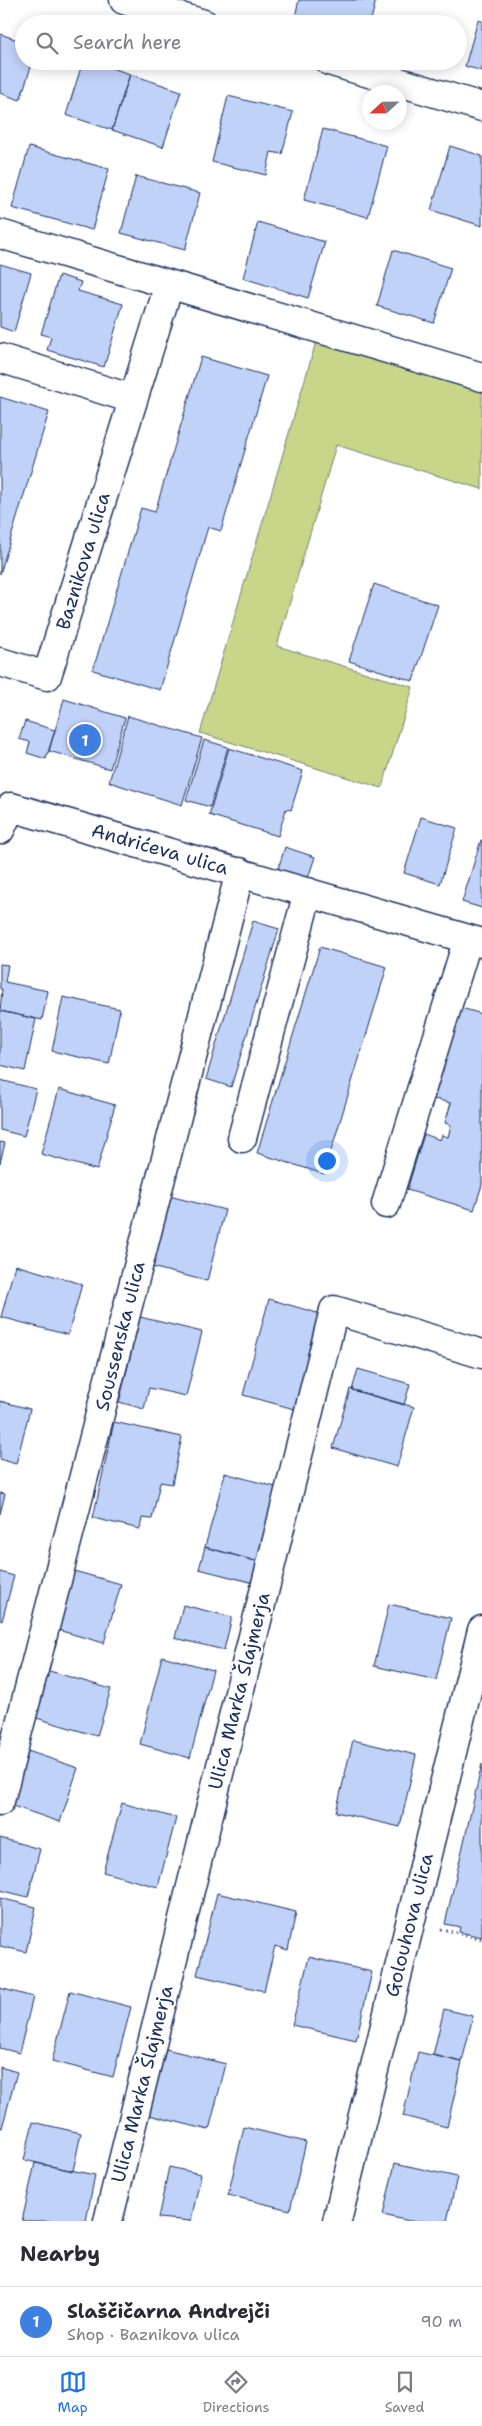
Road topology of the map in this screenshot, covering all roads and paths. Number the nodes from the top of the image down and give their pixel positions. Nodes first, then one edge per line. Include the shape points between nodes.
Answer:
1 (124, 0) edge
2 (174, 15) edge
3 (359, 70) edge
4 (482, 107) edge
5 (0, 234) edge
6 (169, 285) junction
7 (0, 358) edge
8 (482, 377) edge
9 (133, 399) junction
10 (0, 662) edge
11 (6, 818) edge
12 (240, 872) junction
13 (308, 892) junction
14 (475, 941) edge
15 (242, 1138) dead end
16 (386, 1204) dead end
17 (482, 1354) edge
18 (482, 1630) edge
19 (0, 1801) edge
20 (409, 1922) junction
21 (482, 1939) edge
22 (108, 2221) edge
23 (337, 2221) edge

1 - 2 street
3 - 4 street
5 - 6 street
6 - 8 street
6 - 9 street, Baznikova ulica
7 - 9 street
9 - 10 street, Baznikova ulica via 47,676
11 - 12 street, Andrićeva ulica
12 - 13 street, Andrićeva ulica
12 - 19 street, Soussenska ulica
13 - 14 street, Andrićeva ulica
13 - 15 street
14 - 16 street, Andrićeva ulica
17 - 22 street, Ulica Marka Šlajmerja via 334,1310
18 - 20 street, Golouhova ulica
20 - 21 path
20 - 23 street, Golouhova ulica

